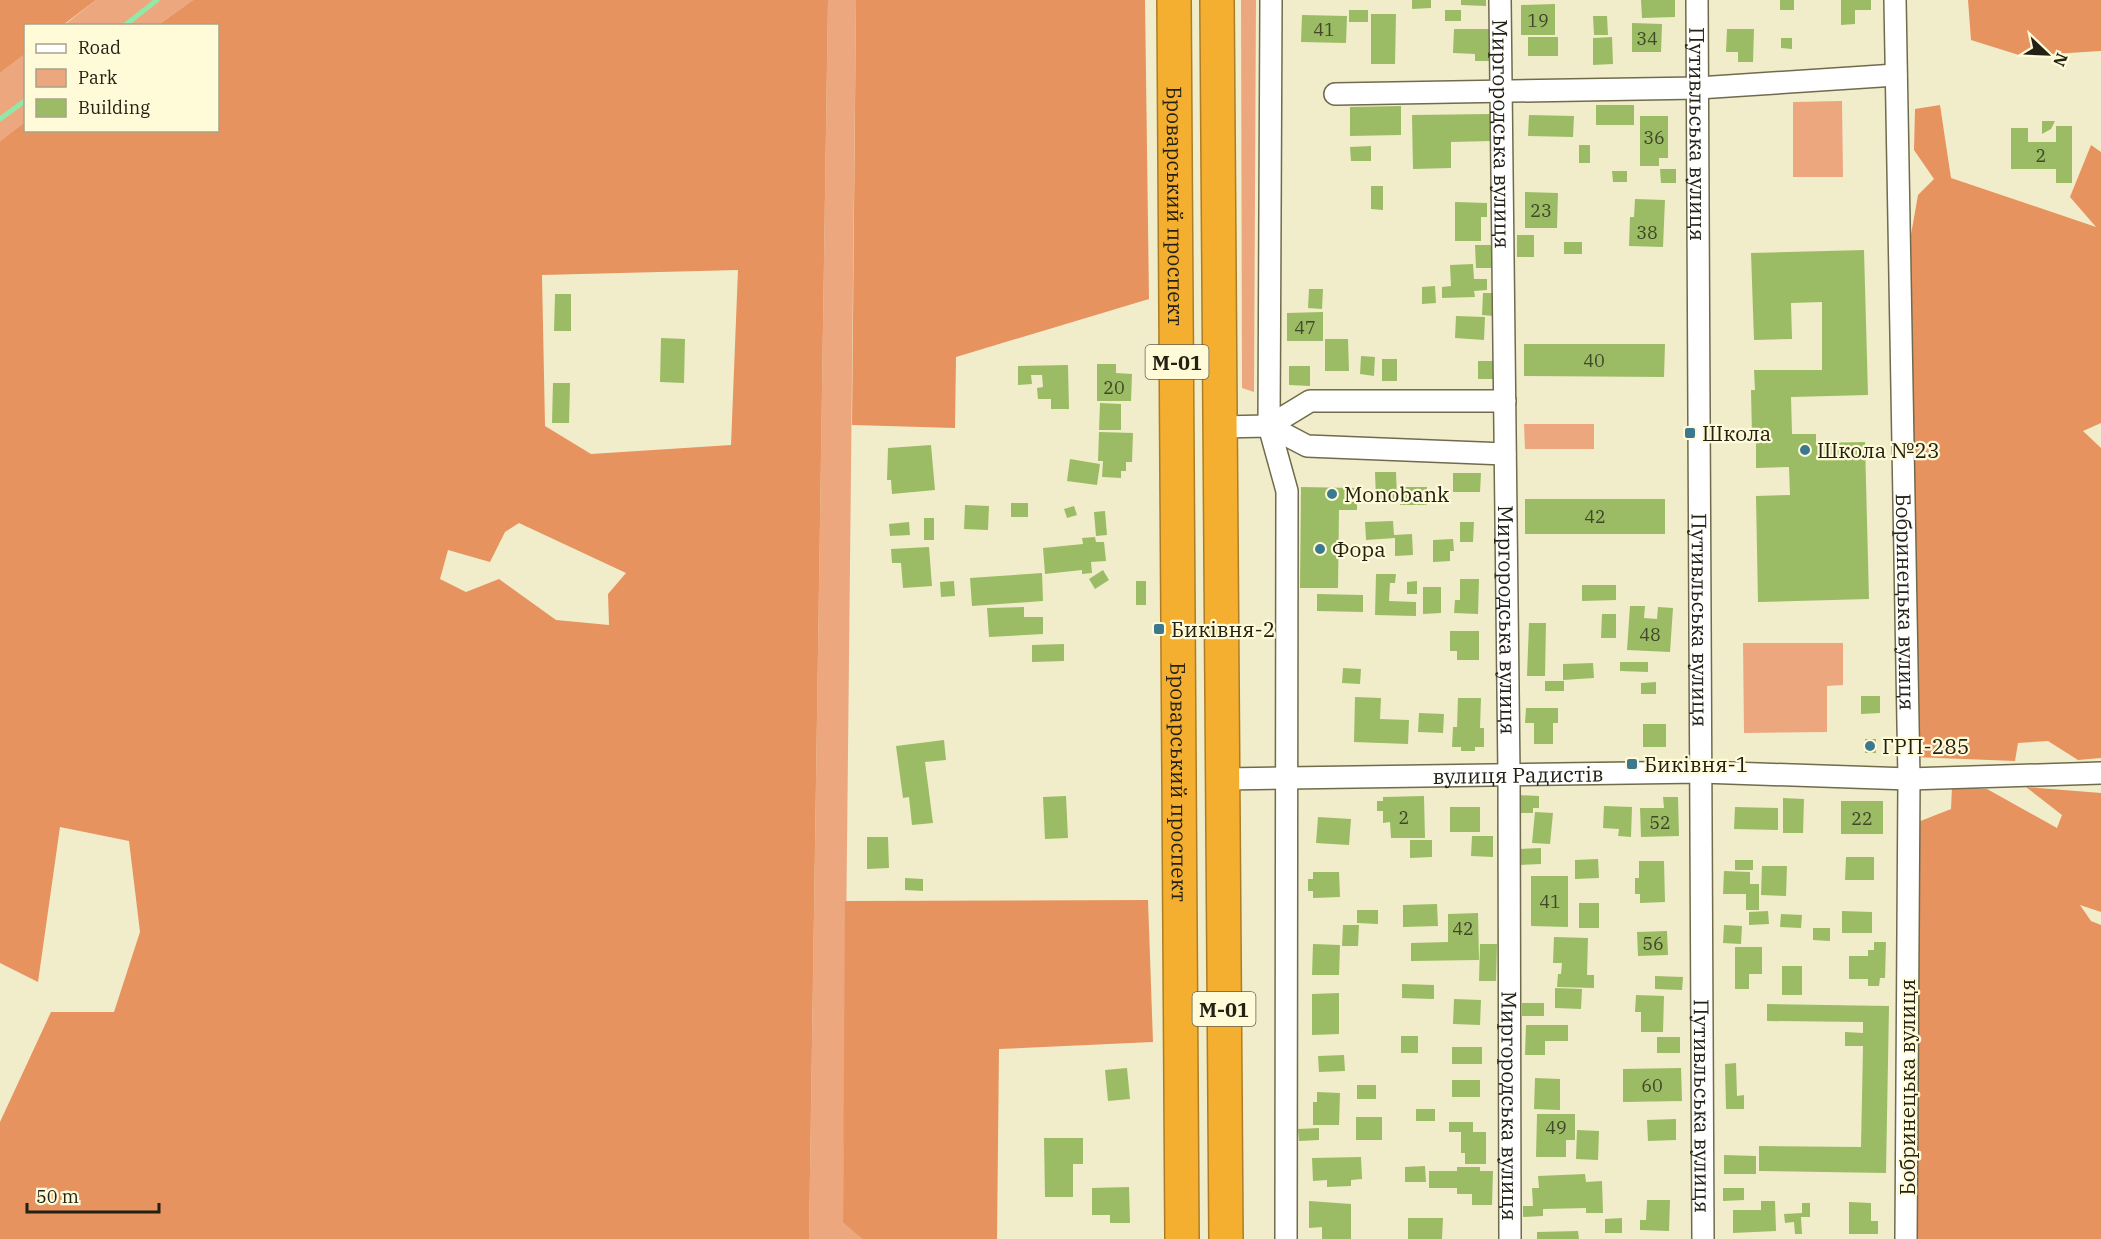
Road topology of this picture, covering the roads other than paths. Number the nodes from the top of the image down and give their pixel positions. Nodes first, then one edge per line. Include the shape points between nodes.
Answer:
1 (1174, 0) edge
2 (1217, 0) edge
3 (1271, 0) edge
4 (1500, 0) edge
5 (1697, 0) edge
6 (1895, 0) edge
7 (1896, 75) junction
8 (1698, 88) junction
9 (1501, 91) junction
10 (1335, 94) dead end
11 (1505, 401) junction
12 (1269, 426) junction
13 (1219, 427) junction
14 (1505, 454) junction
15 (1701, 772) junction
16 (2101, 773) edge
17 (1509, 775) junction
18 (1222, 779) junction
19 (1287, 779) junction
20 (1909, 779) junction
21 (1182, 1239) edge
22 (1226, 1239) edge
23 (1286, 1239) edge
24 (1510, 1239) edge
25 (1703, 1239) edge
26 (1906, 1239) edge

1 - 21 highway, Броварський проспект / М-01
2 - 13 highway, Броварський проспект / М-01
3 - 12 street
4 - 9 street, Миргородська вулиця
5 - 8 street, Путивльська вулиця
6 - 7 street, Бобринецька вулиця
7 - 8 street
7 - 20 street, Бобринецька вулиця
8 - 9 street
8 - 15 street, Путивльська вулиця
9 - 10 street
9 - 11 street, Миргородська вулиця
11 - 12 street via 1310,401
11 - 14 street, Миргородська вулиця
12 - 13 street
12 - 14 street via 1307,446
12 - 19 street via 1287,491
13 - 18 highway, Броварський проспект / М-01
14 - 17 street, Миргородська вулиця
15 - 17 street, вулиця Радистів
15 - 20 street, вулиця Радистів
15 - 25 street, Путивльська вулиця
16 - 20 street, вулиця Радистів
17 - 19 street, вулиця Радистів
17 - 24 street, Миргородська вулиця
18 - 19 street, вулиця Радистів
18 - 22 highway, Броварський проспект / М-01
19 - 23 street
20 - 26 street, Бобринецька вулиця

